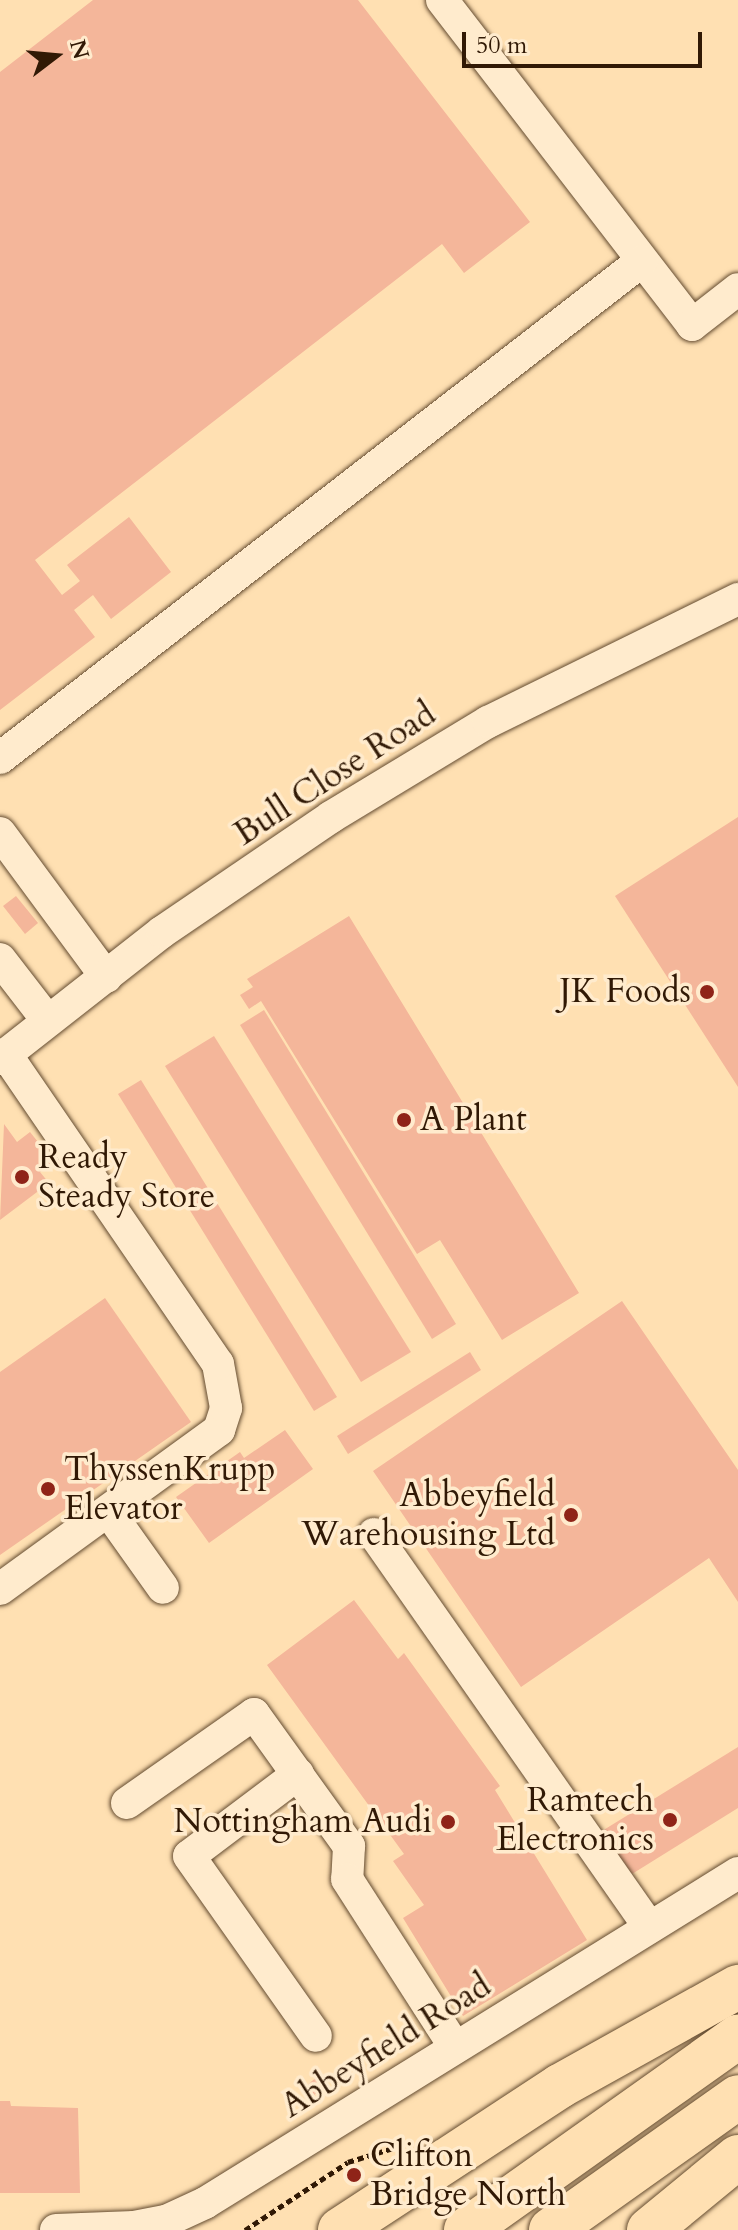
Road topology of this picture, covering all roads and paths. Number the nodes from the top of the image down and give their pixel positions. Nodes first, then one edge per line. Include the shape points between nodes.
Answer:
1 (442, 0) edge
2 (642, 261) junction
3 (738, 289) edge
4 (738, 599) edge
5 (0, 758) edge
6 (0, 833) edge
7 (0, 959) edge
8 (106, 977) junction
9 (48, 1021) junction
10 (3, 1056) edge
11 (109, 1512) junction
12 (374, 1534) dead end
13 (163, 1588) dead end
14 (0, 1589) edge
15 (298, 1774) junction
16 (127, 1803) dead end
17 (738, 1873) edge
18 (649, 1927) junction
19 (738, 1987) edge
20 (316, 2036) dead end
21 (738, 2037) edge
22 (455, 2047) junction
23 (738, 2097) edge
24 (738, 2157) edge
25 (56, 2230) edge
26 (245, 2230) edge
27 (256, 2230) edge
28 (340, 2230) edge
29 (466, 2230) edge
30 (551, 2230) edge
31 (649, 2230) edge

1 - 2 street
2 - 3 street via 692,325
2 - 5 street
4 - 8 street, Bull Close Road via 488,722 331,817
6 - 8 street
7 - 9 street
8 - 9 street, Bull Close Road
9 - 10 street, Bull Close Road
10 - 11 street via 218,1364 224,1381 226,1408 219,1430
11 - 13 street
11 - 14 street
12 - 18 street
15 - 16 street via 254,1714
15 - 20 street via 189,1856
15 - 22 street via 349,1846 347,1879
17 - 18 street, Abbeyfield Road
18 - 22 street, Abbeyfield Road
19 - 28 highway via 560,2086
21 - 29 highway
22 - 25 street, Abbeyfield Road via 205,2203 166,2221
23 - 30 highway
24 - 31 highway
26 - 27 path via 264,2221

